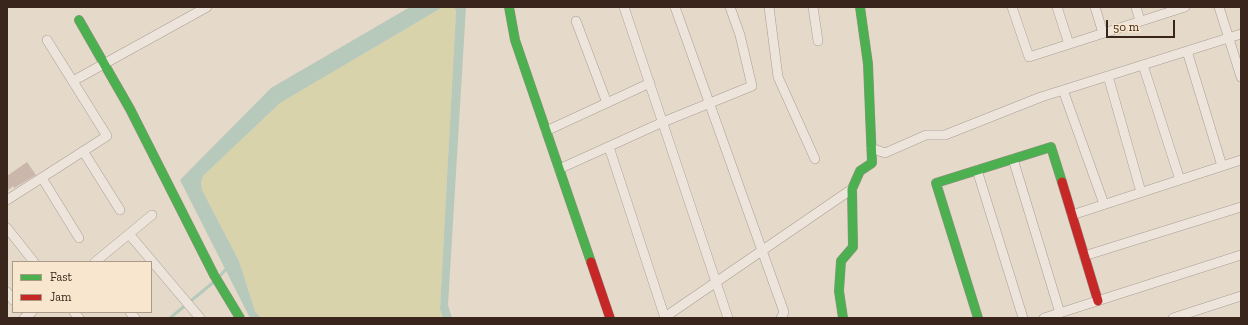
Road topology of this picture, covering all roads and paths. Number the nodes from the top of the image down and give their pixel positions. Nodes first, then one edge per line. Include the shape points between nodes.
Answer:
1 (207, 7) edge
2 (509, 7) edge
3 (624, 7) edge
4 (675, 7) edge
5 (730, 7) edge
6 (769, 7) edge
7 (813, 7) edge
8 (860, 7) edge
9 (1012, 7) edge
10 (1057, 7) edge
11 (1095, 7) edge
12 (1136, 7) edge
13 (1185, 7) edge
14 (1219, 7) edge
15 (1173, 9) edge
16 (79, 20) dead end
17 (576, 21) dead end
18 (1140, 21) junction
19 (1103, 33) junction
20 (1241, 34) edge
21 (1228, 38) junction
22 (47, 40) dead end
23 (818, 41) dead end
24 (1069, 44) junction
25 (1187, 51) junction
26 (104, 64) junction
27 (1143, 65) junction
28 (1108, 76) junction
29 (1241, 77) edge
30 (73, 81) junction
31 (650, 83) junction
32 (1063, 90) junction
33 (607, 103) junction
34 (710, 103) junction
35 (663, 122) junction
36 (546, 131) junction
37 (609, 147) junction
38 (871, 148) junction
39 (83, 151) junction
40 (815, 159) dead end
41 (1013, 159) junction
42 (1241, 160) edge
43 (1222, 166) junction
44 (559, 170) junction
45 (977, 170) junction
46 (42, 178) junction
47 (1180, 180) junction
48 (852, 189) junction
49 (1141, 192) junction
50 (7, 200) edge
51 (1104, 204) junction
52 (1241, 207) edge
53 (120, 210) dead end
54 (1072, 215) junction
55 (152, 216) dead end
56 (7, 228) edge
57 (129, 234) junction
58 (79, 238) dead end
59 (763, 250) junction
60 (1241, 255) edge
61 (1084, 256) junction
62 (33, 261) edge
63 (95, 261) edge
64 (152, 261) edge
65 (152, 261) edge
66 (716, 282) junction
67 (1241, 296) edge
68 (1098, 301) junction
69 (1060, 313) junction
70 (200, 318) edge
71 (240, 318) edge
72 (610, 318) edge
73 (665, 318) edge
74 (728, 318) edge
75 (781, 318) edge
76 (843, 318) edge
77 (978, 318) edge
78 (1023, 318) edge
79 (1044, 318) edge
80 (1173, 318) edge

1 - 26 street
2 - 36 street via 515,40
3 - 31 street
4 - 34 street
5 - 34 street via 752,86
6 - 40 street via 778,77
7 - 23 street
8 - 38 street via 868,64
9 - 24 street via 1029,56
10 - 24 street
11 - 19 street
12 - 18 street
13 - 15 street
14 - 21 street
15 - 18 street
16 - 26 street
17 - 33 street
18 - 19 street
19 - 24 street
20 - 21 street
21 - 25 street
21 - 29 street
22 - 30 street
25 - 27 street
25 - 43 street
26 - 30 street
26 - 71 street via 130,109 214,275
27 - 28 street
27 - 47 street
28 - 32 street
28 - 49 street
30 - 39 street via 107,136
31 - 33 street
31 - 35 street
32 - 38 street via 945,135 926,135 885,153
32 - 51 street
33 - 36 street
34 - 35 street
34 - 59 street
35 - 37 street
35 - 66 street
36 - 44 street
37 - 44 street
37 - 73 street
38 - 48 street via 872,163 860,171
39 - 46 street
39 - 53 street
41 - 45 street
41 - 54 street via 1051,147
41 - 69 street
42 - 43 street
43 - 47 street
44 - 72 street
45 - 77 street via 936,183
45 - 78 street
46 - 50 street
46 - 58 street
47 - 49 street
48 - 59 street
48 - 76 street via 853,247 841,261 839,291
49 - 51 street
51 - 54 street
52 - 61 street
54 - 61 street
55 - 57 street
56 - 62 street
57 - 63 street
57 - 64 street
59 - 66 street
59 - 75 street via 784,312
60 - 68 street
61 - 68 street
65 - 70 street
66 - 73 street
66 - 74 street
67 - 80 street
68 - 69 street
69 - 79 street

